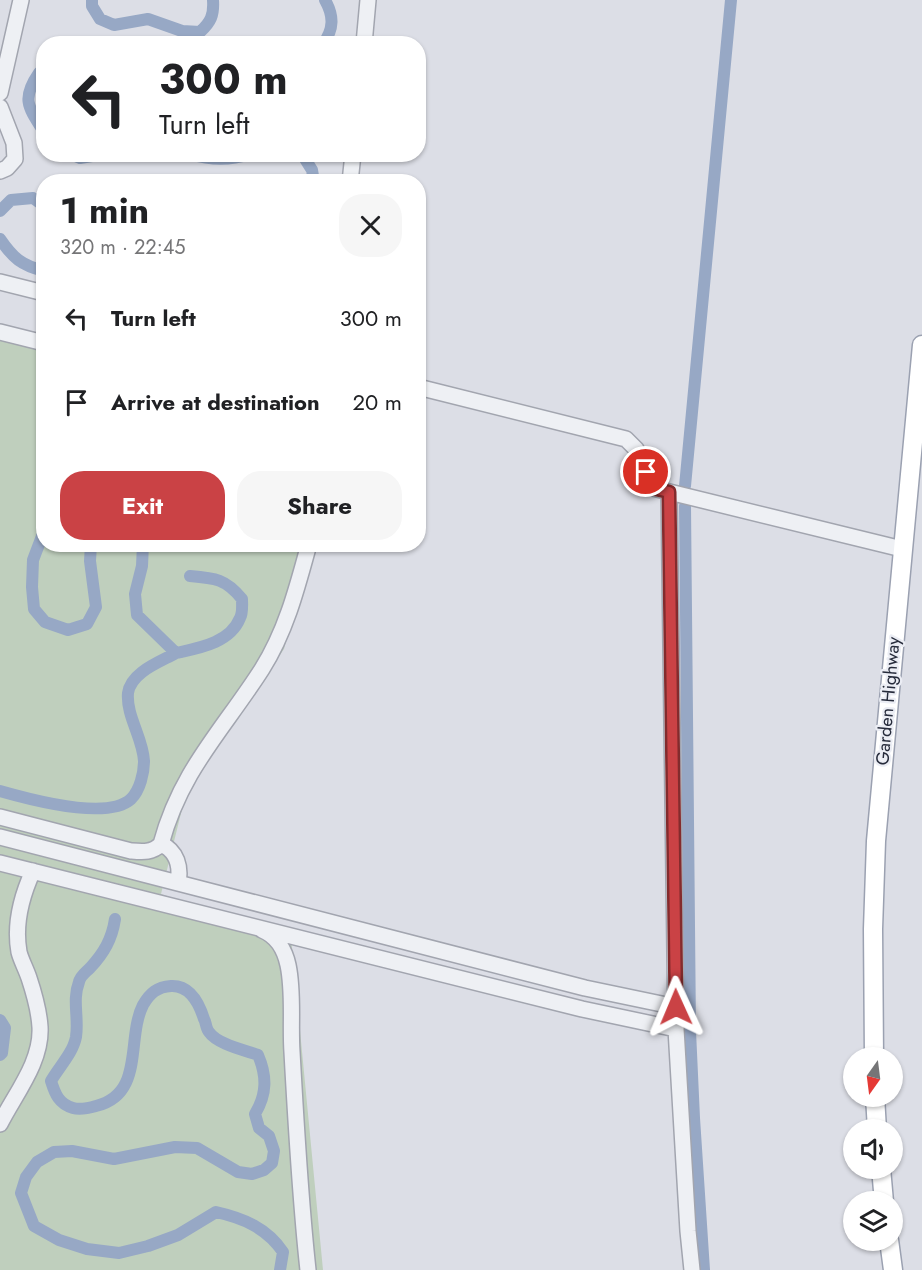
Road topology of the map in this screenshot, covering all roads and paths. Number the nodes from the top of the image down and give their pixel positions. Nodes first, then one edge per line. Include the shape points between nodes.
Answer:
1 (21, 0) edge
2 (368, 0) edge
3 (365, 36) edge
4 (5, 45) edge
5 (0, 93) edge
6 (0, 107) edge
7 (0, 171) edge
8 (0, 282) edge
9 (36, 291) edge
10 (0, 332) edge
11 (36, 341) edge
12 (922, 345) edge
13 (426, 389) edge
14 (669, 492) junction
15 (903, 549) junction
16 (307, 552) edge
17 (0, 817) edge
18 (0, 837) edge
19 (161, 844) junction
20 (0, 863) edge
21 (33, 871) junction
22 (178, 883) junction
23 (243, 923) junction
24 (676, 1007) junction
25 (676, 1029) junction
26 (874, 1047) edge
27 (0, 1124) edge
28 (890, 1251) edge
29 (308, 1270) edge
30 (692, 1270) edge
31 (893, 1270) edge

1 - 4 lane
2 - 3 lane
4 - 5 lane
6 - 7 lane via 14,143 15,159
8 - 9 lane
10 - 11 lane
12 - 15 main road, Garden Highway
13 - 14 lane via 626,439 636,449 653,488
14 - 15 lane
14 - 24 lane
15 - 26 main road, Garden Highway via 876,841
16 - 19 lane via 293,603 275,645 192,770
17 - 19 lane via 130,851 145,852
18 - 22 lane
19 - 22 lane via 178,861
20 - 21 lane
21 - 23 lane
21 - 27 lane via 24,892 18,927 19,952 36,1002 40,1028 33,1061
22 - 24 lane via 585,988
23 - 25 lane
23 - 29 lane via 269,933 278,942 288,966
24 - 25 lane
25 - 30 lane
28 - 31 main road

